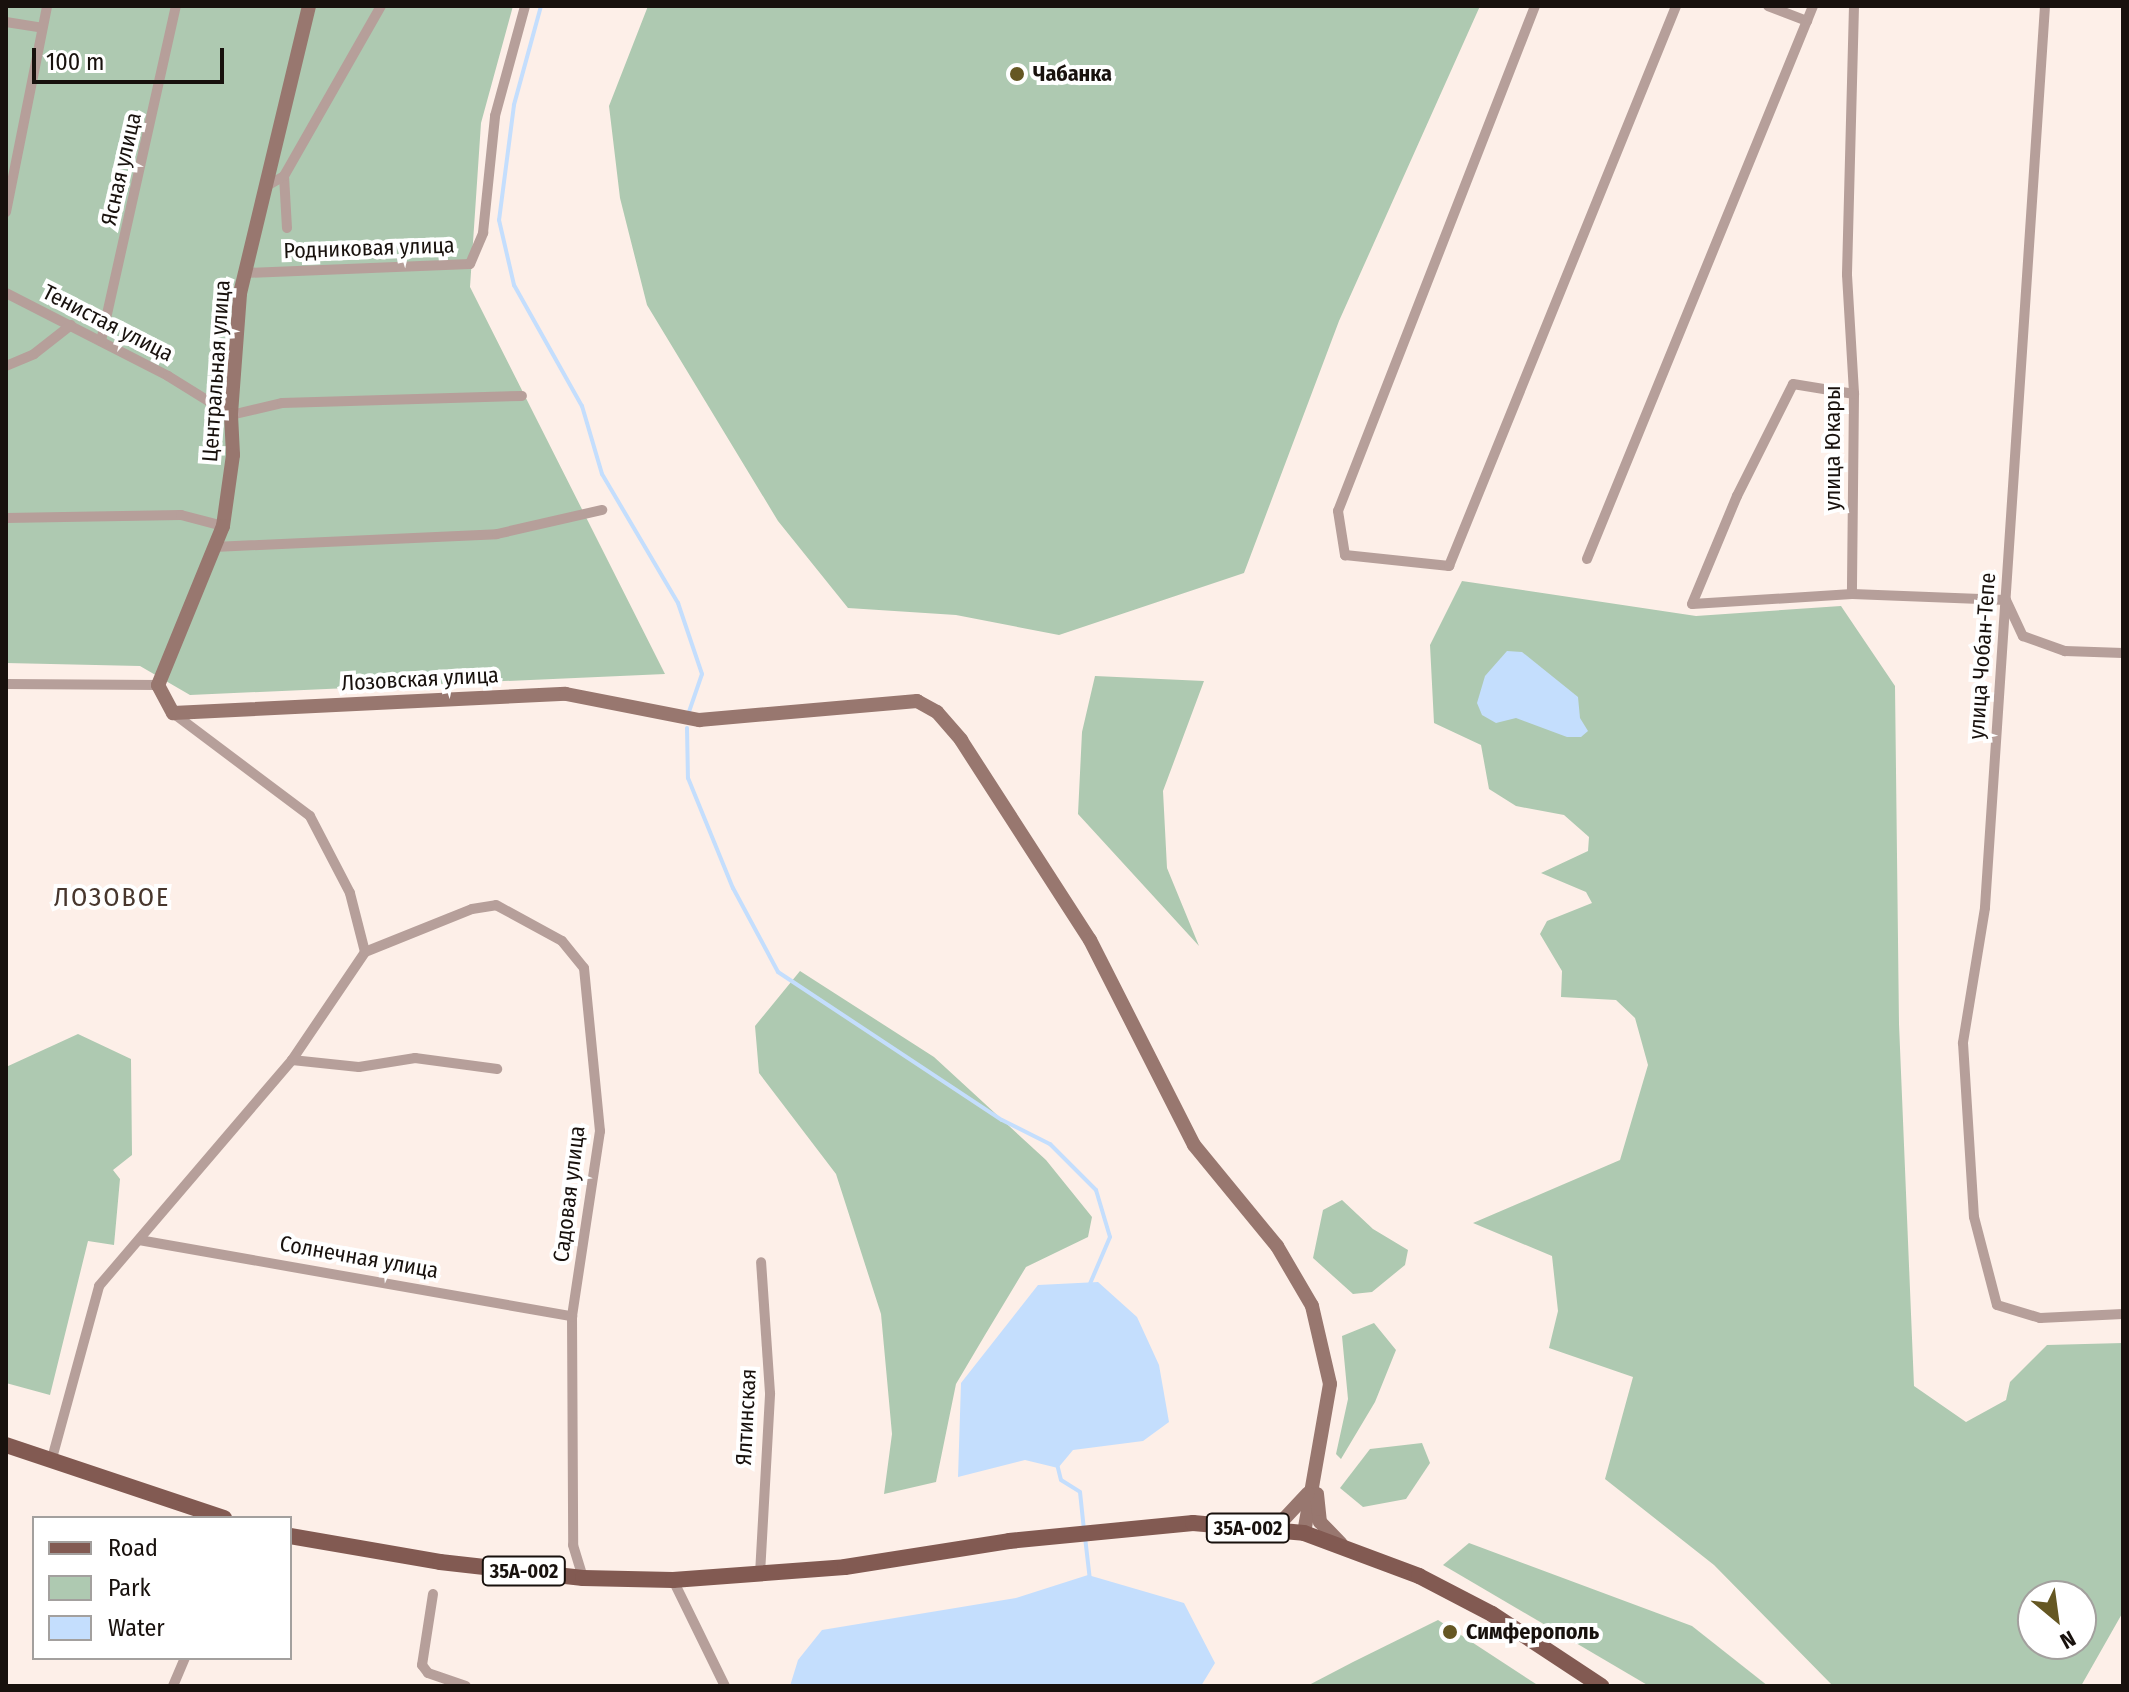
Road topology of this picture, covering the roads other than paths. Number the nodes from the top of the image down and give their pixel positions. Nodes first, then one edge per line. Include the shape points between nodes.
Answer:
1 (47, 6) edge
2 (176, 6) edge
3 (309, 6) edge
4 (381, 6) edge
5 (525, 6) edge
6 (1535, 6) edge
7 (1676, 6) edge
8 (1768, 6) edge
9 (1813, 6) edge
10 (1854, 6) edge
11 (2045, 6) edge
12 (1807, 21) junction
13 (6, 22) edge
14 (42, 28) junction
15 (284, 176) junction
16 (264, 188) junction
17 (6, 212) edge
18 (287, 228) dead end
19 (245, 273) junction
20 (6, 293) edge
21 (71, 325) junction
22 (101, 341) junction
23 (6, 366) edge
24 (1854, 394) junction
25 (522, 396) dead end
26 (231, 415) junction
27 (602, 510) dead end
28 (6, 518) edge
29 (223, 526) junction
30 (214, 547) junction
31 (1587, 559) dead end
32 (1852, 594) junction
33 (2006, 600) junction
34 (2123, 653) edge
35 (6, 684) edge
36 (158, 685) junction
37 (173, 713) junction
38 (365, 952) junction
39 (292, 1060) junction
40 (497, 1069) dead end
41 (139, 1240) junction
42 (761, 1262) dead end
43 (2123, 1314) edge
44 (572, 1316) junction
45 (6, 1445) edge
46 (51, 1462) junction
47 (1316, 1474) junction
48 (218, 1516) edge
49 (1255, 1528) junction
50 (1304, 1533) junction
51 (292, 1536) edge
52 (1348, 1549) junction
53 (760, 1574) junction
54 (583, 1578) junction
55 (673, 1580) junction
56 (433, 1594) dead end
57 (184, 1660) edge
58 (435, 1681) edge
59 (173, 1686) edge
60 (466, 1686) edge
61 (725, 1686) edge
62 (1601, 1686) edge

1 - 14 street
2 - 22 street, Ясная улица
3 - 16 main road, Центральная улица
4 - 15 street
5 - 19 street, Родниковая улица via 495,116 483,233 470,264
6 - 7 street via 1338,511 1345,555 1449,566
8 - 12 street
9 - 12 street
10 - 24 street, улица Юкары via 1847,275
11 - 33 street, улица Чобан-Тепе
12 - 31 street
13 - 14 street
14 - 17 street
15 - 16 street
15 - 18 street
16 - 19 main road, Центральная улица
19 - 26 main road, Центральная улица
20 - 21 street, Тенистая улица
21 - 22 street, Тенистая улица
21 - 23 street via 34,354
22 - 26 street, Тенистая улица
24 - 32 street, улица Юкары
24 - 32 street via 1793,384 1692,604
25 - 26 street via 282,403
26 - 29 main road, Центральная улица via 233,455
27 - 30 street via 497,534
28 - 29 street via 181,515
29 - 30 main road, Центральная улица
30 - 36 main road, Центральная улица
32 - 33 street
33 - 34 street via 2023,636 2065,651
33 - 43 street, улица Чобан-Тепе via 1985,908 1963,1043 1974,1217 1997,1305 2040,1318
35 - 36 street
36 - 37 main road
37 - 38 street via 310,816 350,893
37 - 47 main road, Лозовская улица via 566,694 699,720 917,701 937,712 961,740 1090,940 1194,1145 1277,1246 1308,1297 1330,1384
38 - 39 street
38 - 44 street, Садовая улица via 472,909 496,905 562,941 584,968 600,1131
39 - 40 street via 359,1067 415,1058
39 - 41 street
41 - 44 street, Солнечная улица
41 - 46 street via 99,1286
42 - 53 street, Ялтинская via 770,1393
44 - 54 street, Садовая улица via 573,1545
45 - 46 main road
46 - 48 main road
47 - 49 main road via 1299,1507 1284,1519
47 - 50 main road
47 - 52 main road via 1320,1522
49 - 50 main road, 35А-002
49 - 53 main road, 35А-002 via 1193,1523 1109,1530
50 - 52 main road, 35А-002
51 - 54 main road, 35А-002 via 440,1562
52 - 62 main road, 35А-002 via 1419,1576 1492,1614
53 - 55 main road, 35А-002
54 - 55 main road, 35А-002
55 - 61 street
56 - 58 street via 422,1665
57 - 59 street
58 - 60 street

